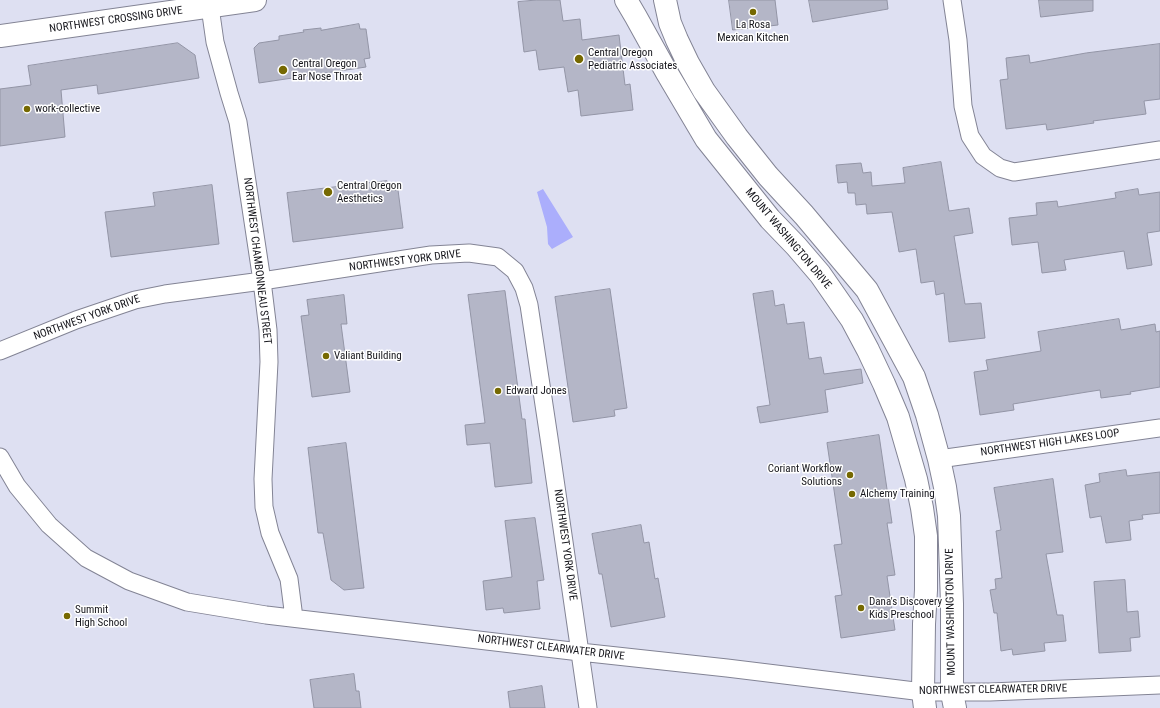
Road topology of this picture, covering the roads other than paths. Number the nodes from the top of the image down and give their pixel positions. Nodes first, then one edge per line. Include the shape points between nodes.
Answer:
1 (255, 0) edge
2 (626, 0) edge
3 (665, 0) edge
4 (952, 0) edge
5 (210, 3) edge
6 (0, 36) edge
7 (1160, 150) edge
8 (262, 281) junction
9 (0, 351) edge
10 (1160, 428) edge
11 (0, 457) edge
12 (939, 459) junction
13 (294, 618) junction
14 (580, 652) junction
15 (1160, 685) edge
16 (924, 700) edge
17 (954, 700) edge
18 (588, 708) edge

1 - 5 main road, NORTHWEST CROSSING DRIVE
2 - 16 main road, MOUNT WASHINGTON DRIVE via 706,139 770,219 820,274 852,320 884,384 898,417 916,479 926,536
3 - 12 main road, MOUNT WASHINGTON DRIVE via 670,23 688,63 720,114 768,176 804,214 867,290 914,378
4 - 7 street via 963,106 970,136 983,156 1000,168 1014,172
5 - 6 main road, NORTHWEST CROSSING DRIVE
5 - 8 street, NORTHWEST CHAMBONNEAU STREET via 215,42 238,122
8 - 9 street, NORTHWEST YORK DRIVE via 135,300 76,320
8 - 13 street, NORTHWEST CHAMBONNEAU STREET via 269,362 264,507 270,533 289,579
8 - 14 street, NORTHWEST YORK DRIVE via 431,255 468,253 498,256 516,271 529,305
10 - 12 street, NORTHWEST HIGH LAKES LOOP
11 - 13 street, NORTHWEST CLEARWATER DRIVE via 17,486 48,526 86,558 129,581 187,602
12 - 17 main road, MOUNT WASHINGTON DRIVE via 949,516
13 - 14 street, NORTHWEST CLEARWATER DRIVE
14 - 16 street, NORTHWEST CLEARWATER DRIVE via 735,669
14 - 18 street, NORTHWEST YORK DRIVE
15 - 17 street, NORTHWEST CLEARWATER DRIVE
16 - 17 street, NORTHWEST CLEARWATER DRIVE

